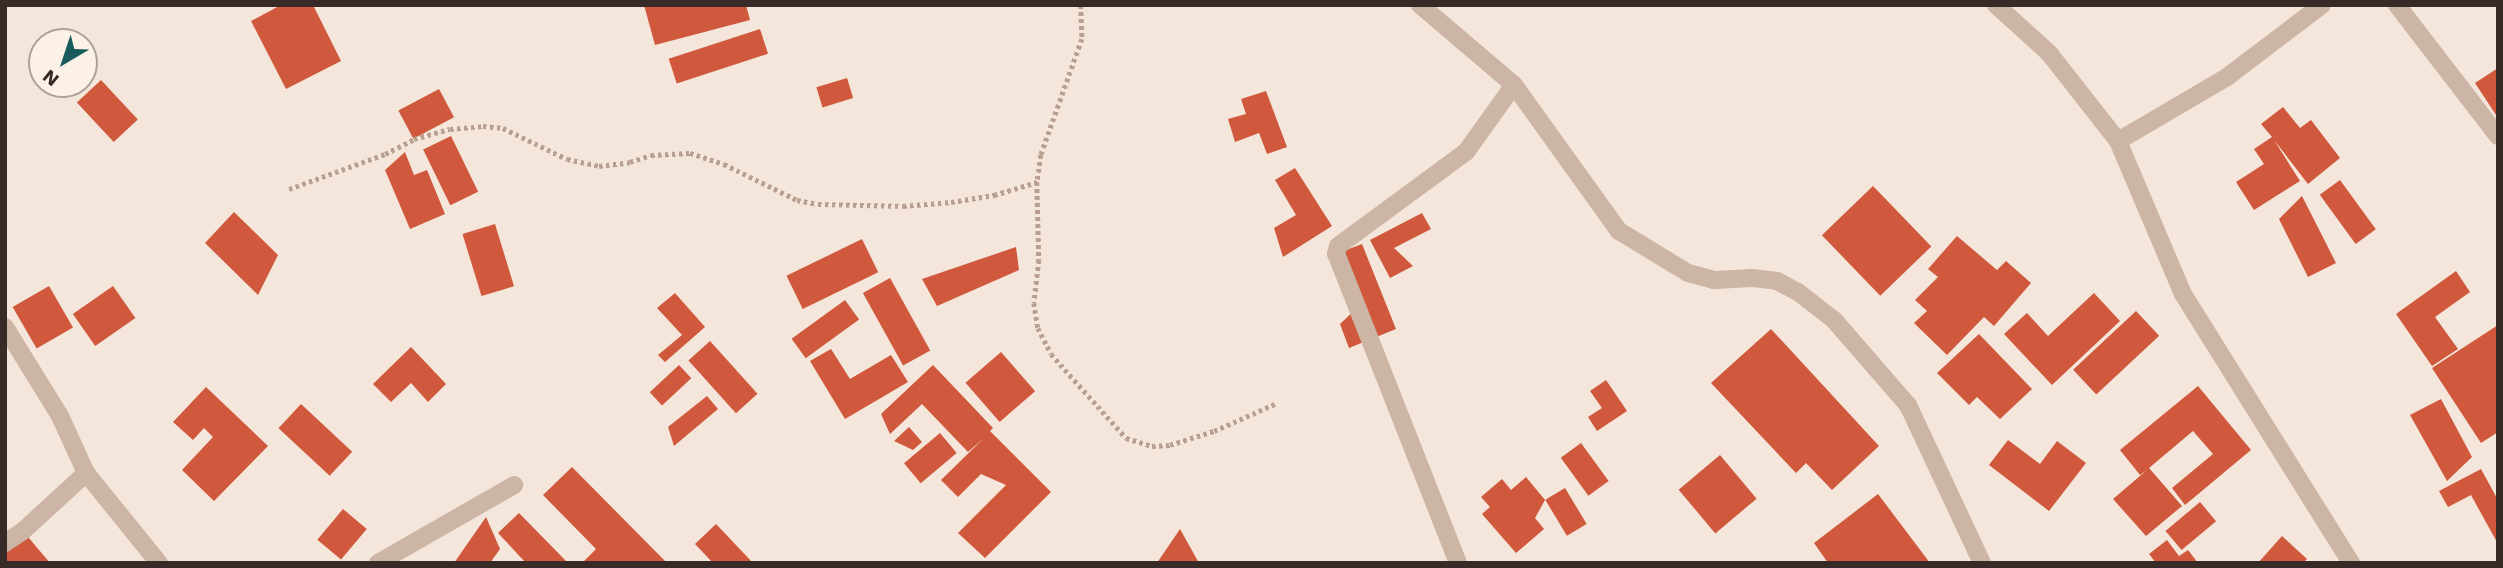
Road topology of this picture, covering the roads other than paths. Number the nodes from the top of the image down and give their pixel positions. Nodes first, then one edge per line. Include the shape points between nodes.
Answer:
1 (1420, 5) edge
2 (1996, 5) edge
3 (2322, 5) edge
4 (2397, 5) edge
5 (1514, 85) junction
6 (2498, 136) edge
7 (2118, 141) junction
8 (5, 327) edge
9 (86, 473) junction
10 (514, 485) dead end
11 (5, 543) edge
12 (159, 563) edge
13 (378, 563) edge
14 (1458, 563) edge
15 (1982, 563) edge
16 (2351, 563) edge

1 - 5 street
2 - 7 street via 2049,53
3 - 7 street via 2265,52
4 - 6 street
5 - 14 street via 1466,152 1338,246 1336,254
5 - 15 street via 1619,231 1688,273 1714,280 1776,281 1833,320 1908,405
7 - 16 street via 2183,294
8 - 9 street via 60,416
9 - 11 street
9 - 12 street
10 - 13 street

